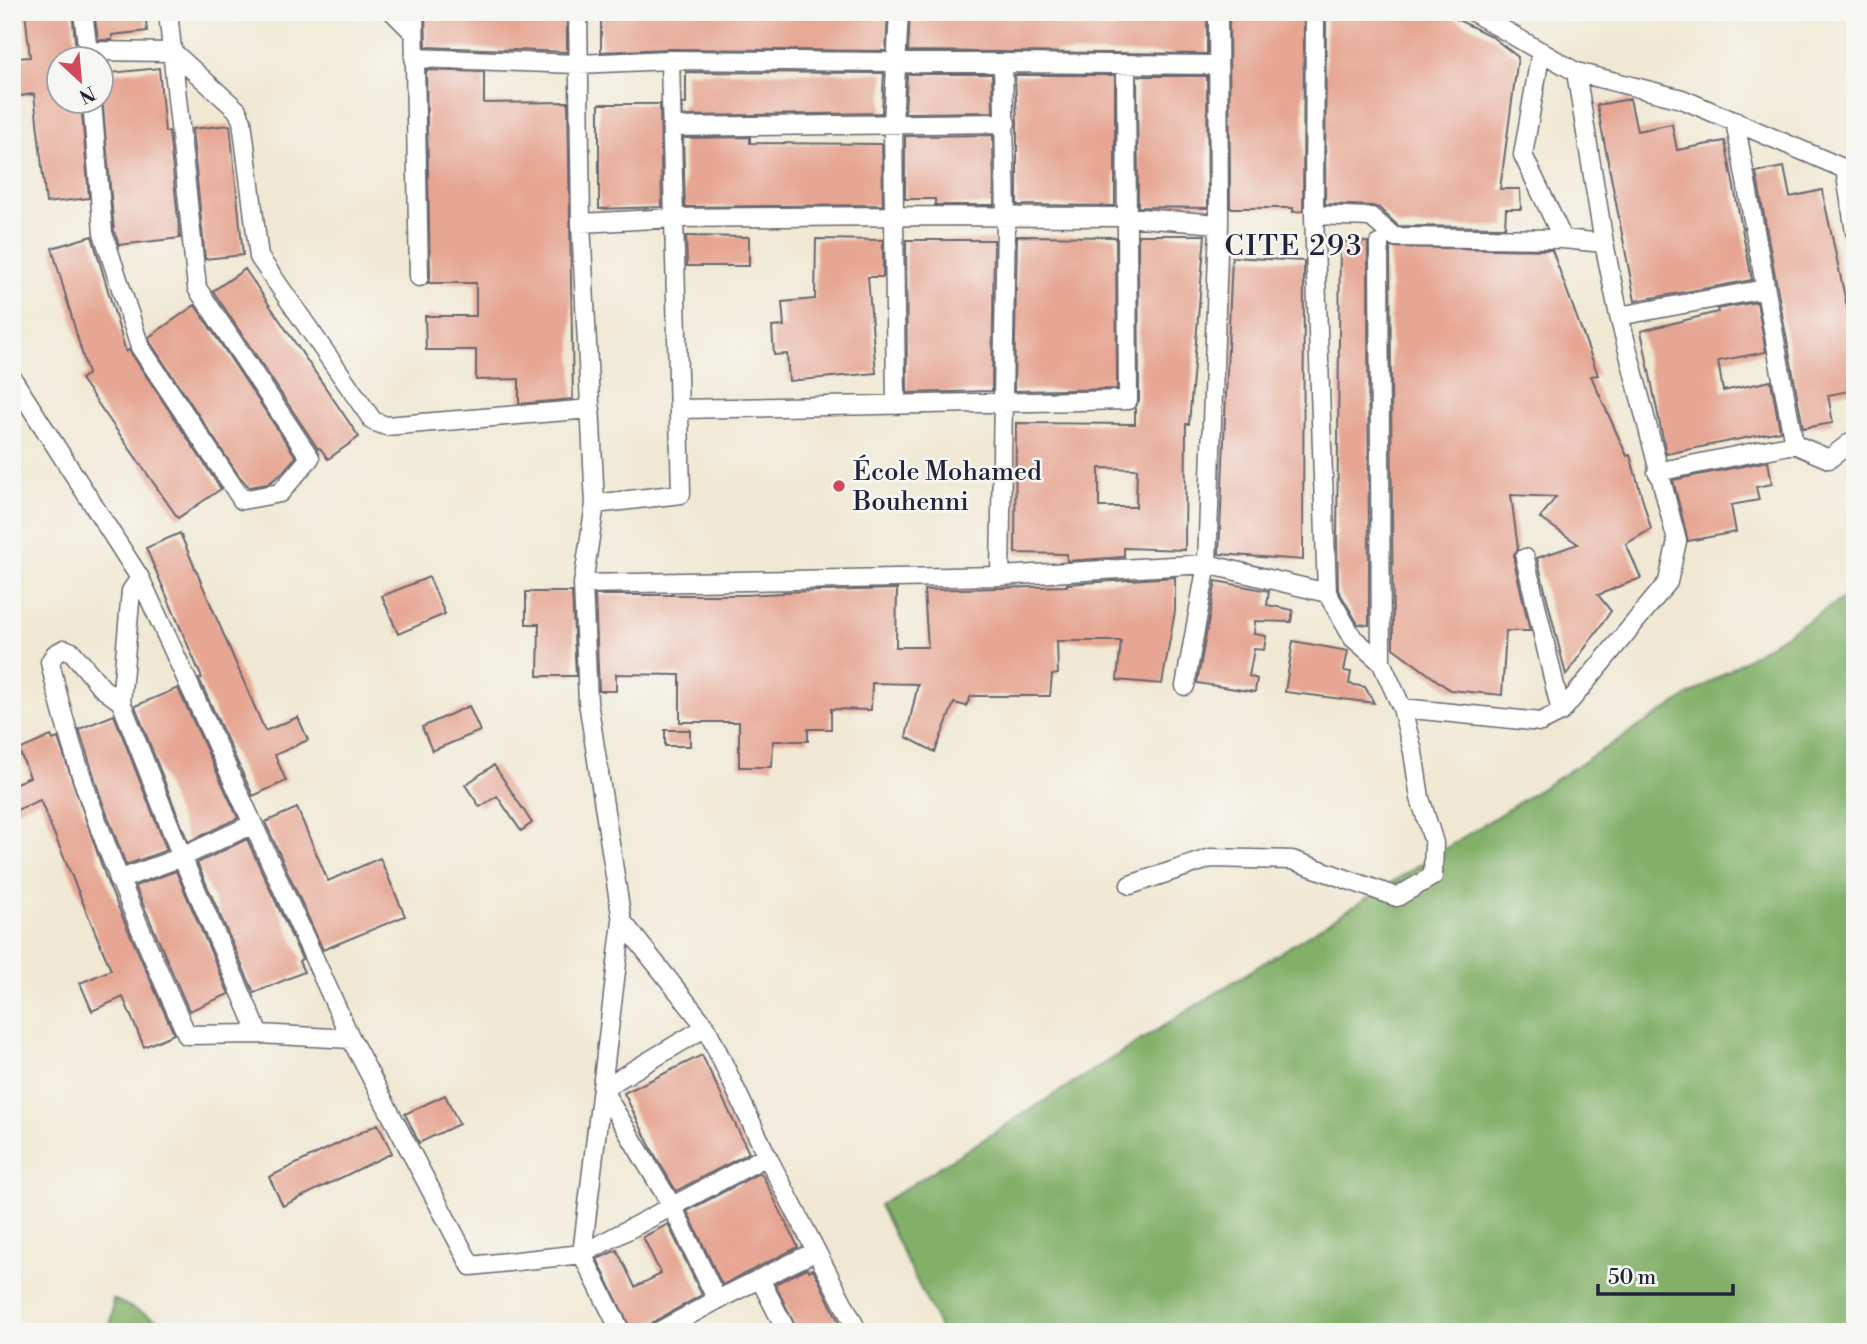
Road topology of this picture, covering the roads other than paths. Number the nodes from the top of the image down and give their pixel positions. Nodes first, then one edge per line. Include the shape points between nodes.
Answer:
1 (83, 12) edge
2 (168, 12) edge
3 (393, 12) edge
4 (414, 12) edge
5 (578, 12) edge
6 (899, 12) edge
7 (1218, 12) edge
8 (1315, 12) edge
9 (1473, 12) edge
10 (414, 33) junction
11 (87, 46) edge
12 (1541, 51) junction
13 (173, 52) junction
14 (116, 54) edge
15 (414, 58) junction
16 (670, 60) junction
17 (896, 61) junction
18 (579, 64) junction
19 (1003, 64) junction
20 (1126, 65) junction
21 (1218, 65) junction
22 (1576, 72) junction
23 (93, 116) edge
24 (1735, 121) junction
25 (893, 123) junction
26 (1006, 123) junction
27 (672, 127) junction
28 (1314, 215) junction
29 (895, 216) junction
30 (674, 218) junction
31 (1006, 218) junction
32 (1126, 218) junction
33 (581, 223) junction
34 (1219, 224) junction
35 (1855, 232) edge
36 (1563, 239) junction
37 (1604, 243) junction
38 (1379, 244) dead end
39 (419, 277) dead end
40 (1765, 289) junction
41 (1619, 316) junction
42 (12, 378) edge
43 (1002, 402) junction
44 (896, 404) junction
45 (679, 409) junction
46 (591, 410) junction
47 (1855, 439) edge
48 (1794, 444) junction
49 (1657, 472) junction
50 (595, 504) junction
51 (1525, 558) dead end
52 (1207, 564) junction
53 (1000, 576) junction
54 (140, 578) junction
55 (583, 584) junction
56 (1327, 593) junction
57 (1381, 662) junction
58 (1185, 686) dead end
59 (121, 702) junction
60 (1402, 708) junction
61 (1561, 712) junction
62 (253, 824) junction
63 (182, 856) junction
64 (118, 880) junction
65 (1130, 885) dead end
66 (622, 921) junction
67 (706, 1027) junction
68 (260, 1034) junction
69 (351, 1039) junction
70 (602, 1089) junction
71 (767, 1156) junction
72 (672, 1206) junction
73 (816, 1251) junction
74 (582, 1254) junction
75 (760, 1279) junction
76 (717, 1300) junction
77 (690, 1315) junction
78 (621, 1332) edge
79 (658, 1332) edge
80 (698, 1332) edge
81 (787, 1332) edge
82 (858, 1332) edge

1 - 11 street
2 - 13 street
3 - 10 street
4 - 10 street
5 - 18 street
6 - 17 street
7 - 21 street
8 - 28 street
9 - 12 street
10 - 15 street
12 - 22 street
12 - 36 street via 1523,155
13 - 14 street
13 - 23 street via 197,288 310,458 280,493 242,500 140,347 103,233
13 - 46 street via 237,110 259,257 373,421 386,426
15 - 18 street
15 - 39 street
16 - 17 street
16 - 18 street
16 - 27 street
17 - 19 street
17 - 25 street
18 - 33 street
19 - 20 street
19 - 26 street
20 - 21 street
20 - 32 street
21 - 34 street
22 - 24 street via 1682,99
22 - 37 street
24 - 35 street via 1845,169
24 - 40 street
25 - 26 street
25 - 27 street
25 - 29 street
26 - 31 street
27 - 30 street
28 - 36 street via 1371,217 1394,237
28 - 56 street
29 - 30 street
29 - 31 street
29 - 44 street
30 - 33 street
30 - 45 street
31 - 32 street
31 - 43 street
32 - 34 street
32 - 43 street via 1128,400
33 - 46 street
34 - 52 street
36 - 37 street
37 - 41 street
38 - 57 street
40 - 41 street
40 - 48 street
41 - 49 street
42 - 54 street
43 - 44 street
43 - 53 street
44 - 45 street
45 - 50 street via 681,494
46 - 50 street
47 - 48 street via 1829,458
48 - 49 street
49 - 61 street via 1677,541 1668,582
50 - 55 street
51 - 61 street
52 - 53 street
52 - 56 street
52 - 58 street
53 - 55 street
54 - 59 street via 131,591
54 - 62 street
55 - 66 street via 588,702
56 - 57 street via 1353,638
57 - 60 street
59 - 63 street
59 - 64 street via 102,688 72,652 64,649 55,654 50,662 61,711
60 - 61 street via 1541,722
60 - 65 street via 1434,843 1433,876 1396,897 1292,860 1212,858
62 - 63 street
62 - 69 street
63 - 64 street
63 - 68 street
64 - 68 street via 187,1035
66 - 67 street
66 - 70 street
67 - 70 street
67 - 71 street
68 - 69 street
69 - 74 street via 471,1266
70 - 72 street
70 - 74 street
71 - 72 street
71 - 73 street
72 - 74 street
72 - 76 street
73 - 75 street
73 - 82 street
74 - 78 street
75 - 76 street
75 - 81 street
76 - 77 street
77 - 79 street
77 - 80 street

